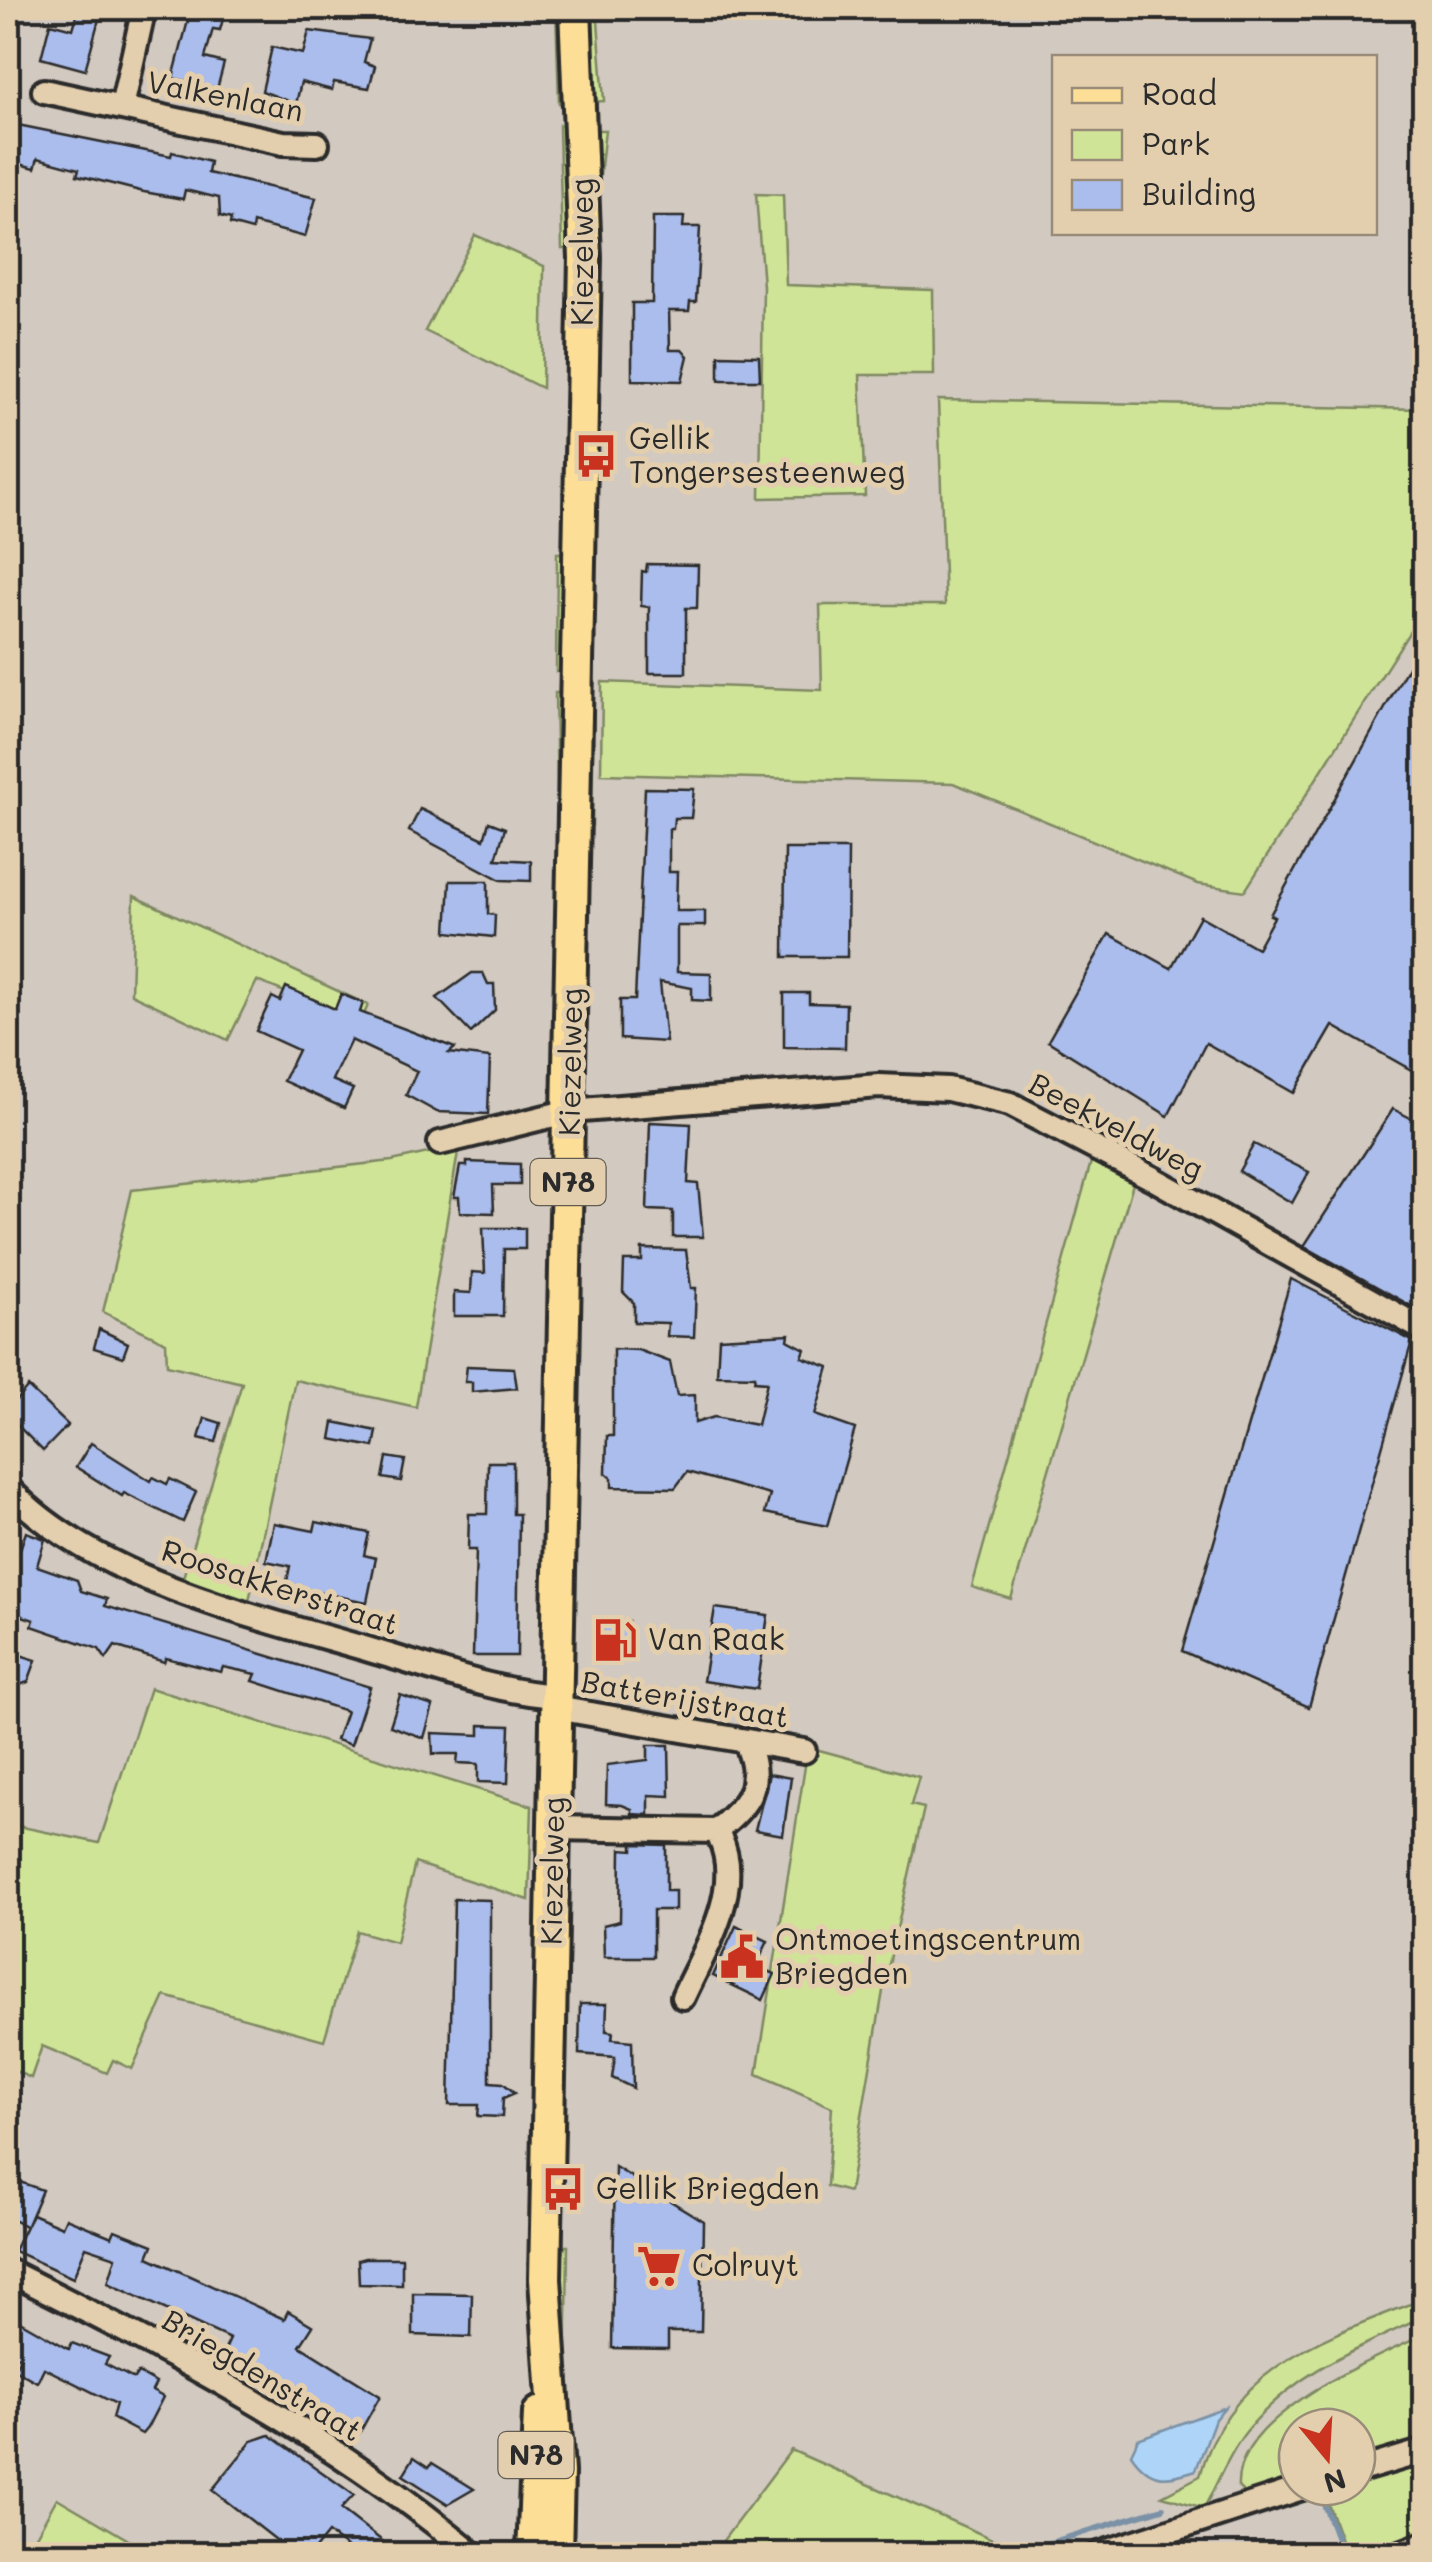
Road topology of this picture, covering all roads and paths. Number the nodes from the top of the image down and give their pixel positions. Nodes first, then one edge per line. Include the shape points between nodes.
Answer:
1 (144, 8) edge
2 (574, 8) edge
3 (44, 90) dead end
4 (122, 107) junction
5 (316, 144) dead end
6 (570, 1111) junction
7 (440, 1143) dead end
8 (1424, 1330) edge
9 (8, 1488) edge
10 (557, 1702) junction
11 (745, 1741) junction
12 (804, 1751) dead end
13 (554, 1828) junction
14 (716, 1831) junction
15 (683, 1997) dead end
16 (8, 2272) edge
17 (547, 2356) junction
18 (1424, 2451) edge
19 (1377, 2466) edge
20 (1277, 2496) edge
21 (1424, 2544) edge
22 (472, 2554) edge
23 (533, 2554) edge
24 (556, 2554) edge
25 (1099, 2554) edge
26 (1398, 2554) edge

1 - 4 street, Valkenlaan
2 - 6 main road, Kiezelweg / N78 via 585,258
3 - 4 street, Valkenlaan
4 - 5 street, Valkenlaan via 284,143
6 - 7 street, Beekveldweg
6 - 8 street, Beekveldweg via 879,1086 948,1089 1010,1104
6 - 10 main road, Kiezelweg / N78
9 - 10 street, Roosakkerstraat via 76,1542 133,1572 344,1642
10 - 11 street, Batterijstraat
10 - 13 main road, Kiezelweg / N78
11 - 12 street, Batterijstraat
11 - 14 street via 756,1764 751,1792
13 - 14 street
13 - 17 main road, Kiezelweg / N78
14 - 15 street via 725,1847 723,1912
16 - 22 street, Briegdenstraat via 188,2361 289,2420
17 - 23 main road, Kiezelweg / N78
17 - 24 main road, Kiezelweg / N78 via 556,2422
18 - 19 street
20 - 25 street
21 - 26 street

